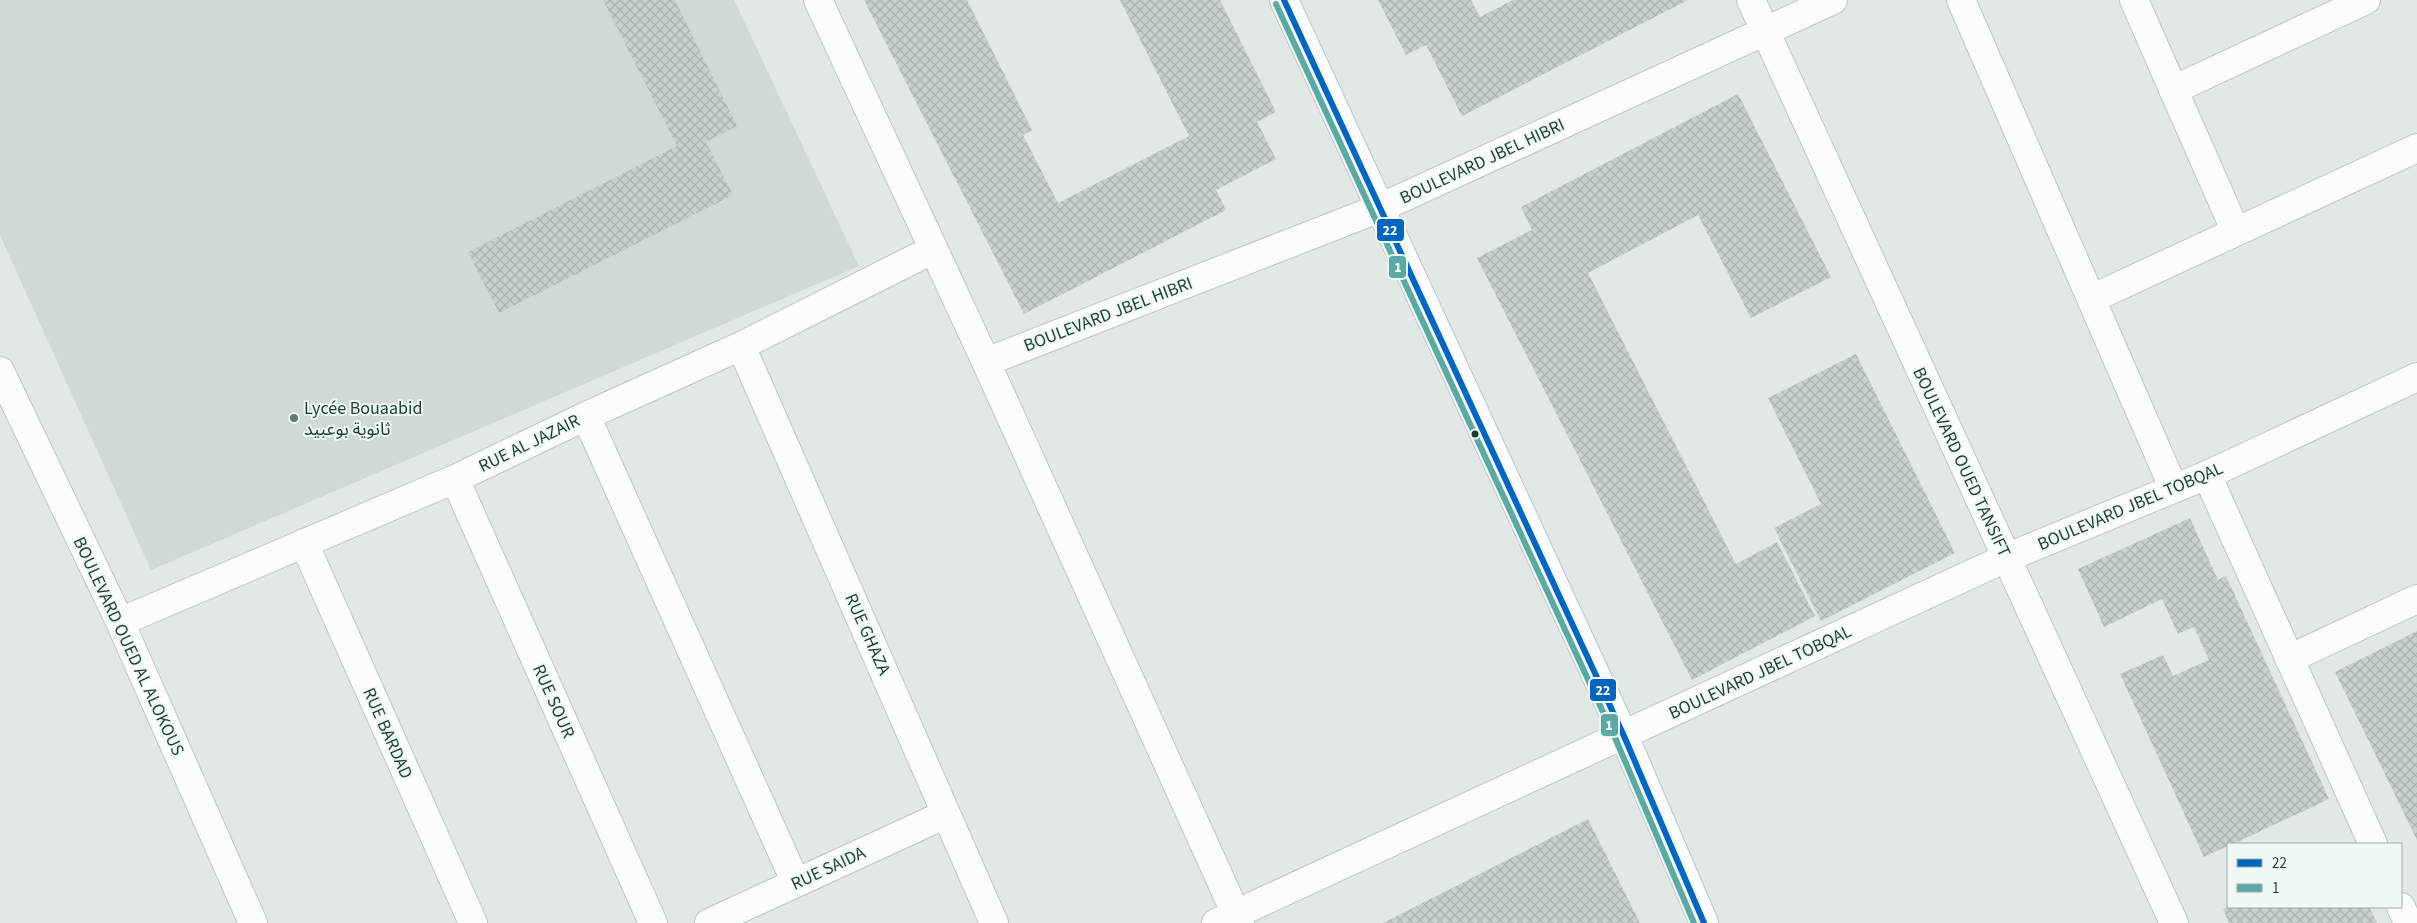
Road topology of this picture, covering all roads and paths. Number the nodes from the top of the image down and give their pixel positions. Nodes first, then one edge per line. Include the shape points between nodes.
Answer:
1 (818, 0) edge
2 (1284, 0) edge
3 (1751, 0) edge
4 (1833, 0) edge
5 (1961, 0) edge
6 (2134, 0) edge
7 (2366, 0) edge
8 (1765, 31) junction
9 (2173, 90) junction
10 (2417, 148) edge
11 (1380, 208) junction
12 (2236, 232) junction
13 (932, 250) junction
14 (2091, 299) junction
15 (741, 346) junction
16 (986, 362) junction
17 (0, 371) edge
18 (2417, 377) edge
19 (586, 416) junction
20 (2207, 475) junction
21 (455, 479) junction
22 (2173, 487) junction
23 (304, 543) junction
24 (2006, 558) junction
25 (2417, 599) edge
26 (120, 622) junction
27 (2289, 659) junction
28 (1624, 736) junction
29 (946, 814) junction
30 (2372, 843) edge
31 (796, 882) junction
32 (2402, 908) edge
33 (1231, 920) edge
34 (253, 923) edge
35 (473, 923) edge
36 (653, 923) edge
37 (709, 923) edge
38 (994, 923) edge
39 (1704, 923) edge
40 (2174, 923) edge
41 (2408, 923) edge

1 - 13 street
2 - 11 street
3 - 8 street, BOULEVARD OUED TANSIFT
4 - 8 street, BOULEVARD JBEL HIBRI
5 - 14 street
6 - 9 street
7 - 9 street
8 - 11 street, BOULEVARD JBEL HIBRI
8 - 24 street, BOULEVARD OUED TANSIFT
9 - 12 street
10 - 12 street
11 - 16 street, BOULEVARD JBEL HIBRI
11 - 28 street
12 - 14 street
13 - 15 street, RUE AL JAZAIR
13 - 16 street
14 - 22 street
15 - 19 street, RUE AL JAZAIR
15 - 29 street, RUE GHAZA
16 - 33 street
17 - 26 street, BOULEVARD OUED AL ALOKOUS
18 - 20 street, BOULEVARD JBEL TOBQAL
19 - 21 street, RUE AL JAZAIR
19 - 31 street
20 - 22 street, BOULEVARD JBEL TOBQAL
20 - 27 street
21 - 23 street, RUE AL JAZAIR
21 - 36 street, RUE SOUR
22 - 24 street, BOULEVARD JBEL TOBQAL
23 - 26 street, RUE AL JAZAIR
23 - 35 street, RUE BARDAD
24 - 28 street, BOULEVARD JBEL TOBQAL
24 - 40 street, BOULEVARD OUED TANSIFT
25 - 27 street
26 - 34 street, BOULEVARD OUED AL ALOKOUS
27 - 30 street
28 - 33 street, BOULEVARD JBEL TOBQAL
28 - 39 street
29 - 31 street, RUE SAIDA
29 - 38 street, RUE GHAZA
31 - 37 street, RUE SAIDA
32 - 41 street

